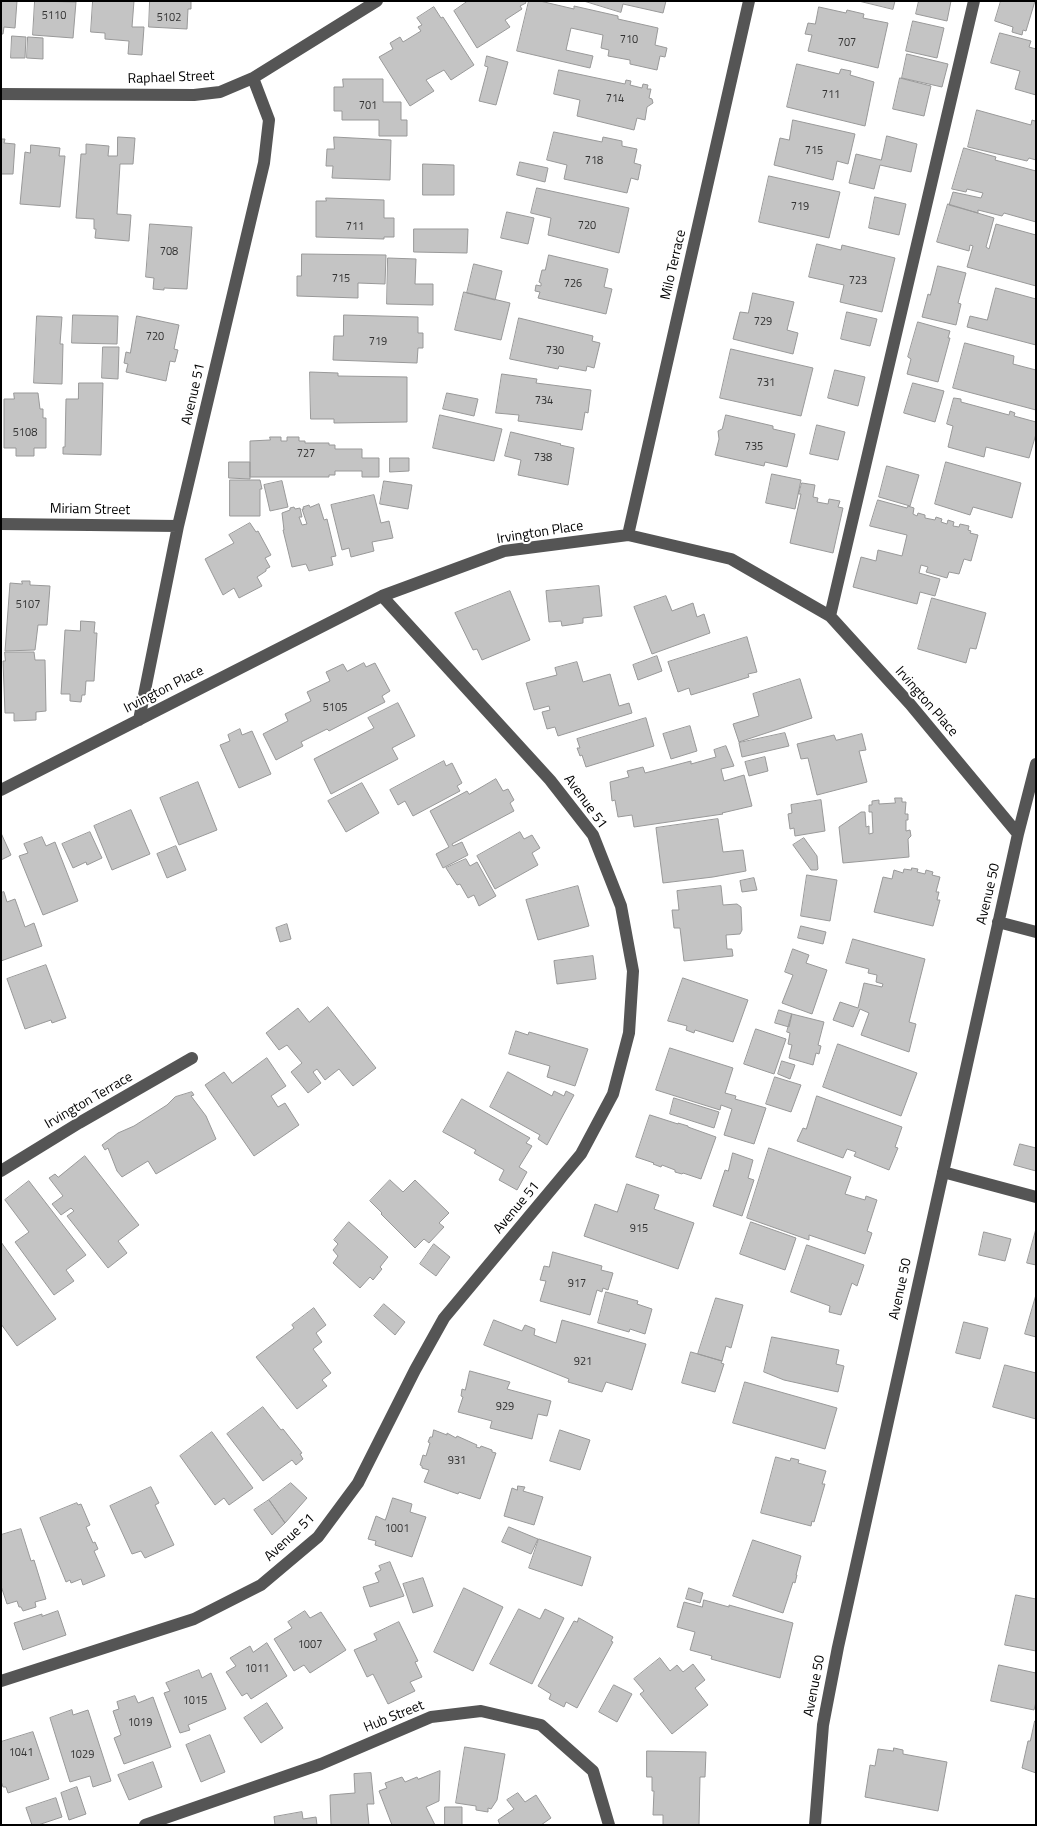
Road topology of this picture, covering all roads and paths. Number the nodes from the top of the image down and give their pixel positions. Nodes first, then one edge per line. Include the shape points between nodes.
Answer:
1 (377, 1) edge
2 (749, 1) edge
3 (974, 1) edge
4 (253, 78) junction
5 (1, 94) edge
6 (1, 524) edge
7 (178, 526) junction
8 (628, 535) junction
9 (382, 596) junction
10 (830, 616) junction
11 (139, 720) junction
12 (1036, 764) edge
13 (1, 790) edge
14 (1018, 834) junction
15 (998, 922) junction
16 (1036, 932) edge
17 (192, 1058) dead end
18 (1, 1170) edge
19 (943, 1172) junction
20 (1036, 1197) edge
21 (1, 1682) edge
22 (144, 1825) edge
23 (609, 1825) edge
24 (815, 1825) edge

1 - 4 street, Raphael Street
2 - 8 street, Milo Terrace
3 - 10 street
4 - 5 street, Raphael Street via 220,92 194,95
4 - 7 street, Avenue 51 via 269,120 264,163
6 - 7 street, Miriam Street
7 - 11 street, Avenue 51
8 - 9 street, Irvington Place via 504,551
8 - 10 street, Irvington Place via 731,559
9 - 11 street, Irvington Place
9 - 21 street, Avenue 51 via 550,780 593,835 621,906 633,971 629,1033 613,1094 581,1154 444,1318 358,1483 318,1537 261,1585 194,1619
10 - 14 street, Irvington Place via 910,704
11 - 13 street, Irvington Place
12 - 14 street, Avenue 50
14 - 15 street, Avenue 50
15 - 16 street
15 - 19 street, Avenue 50
17 - 18 street, Irvington Terrace
19 - 20 street
19 - 24 street, Avenue 50 via 838,1647 823,1725
22 - 23 street, Hub Street via 321,1764 431,1717 481,1711 541,1725 593,1771

